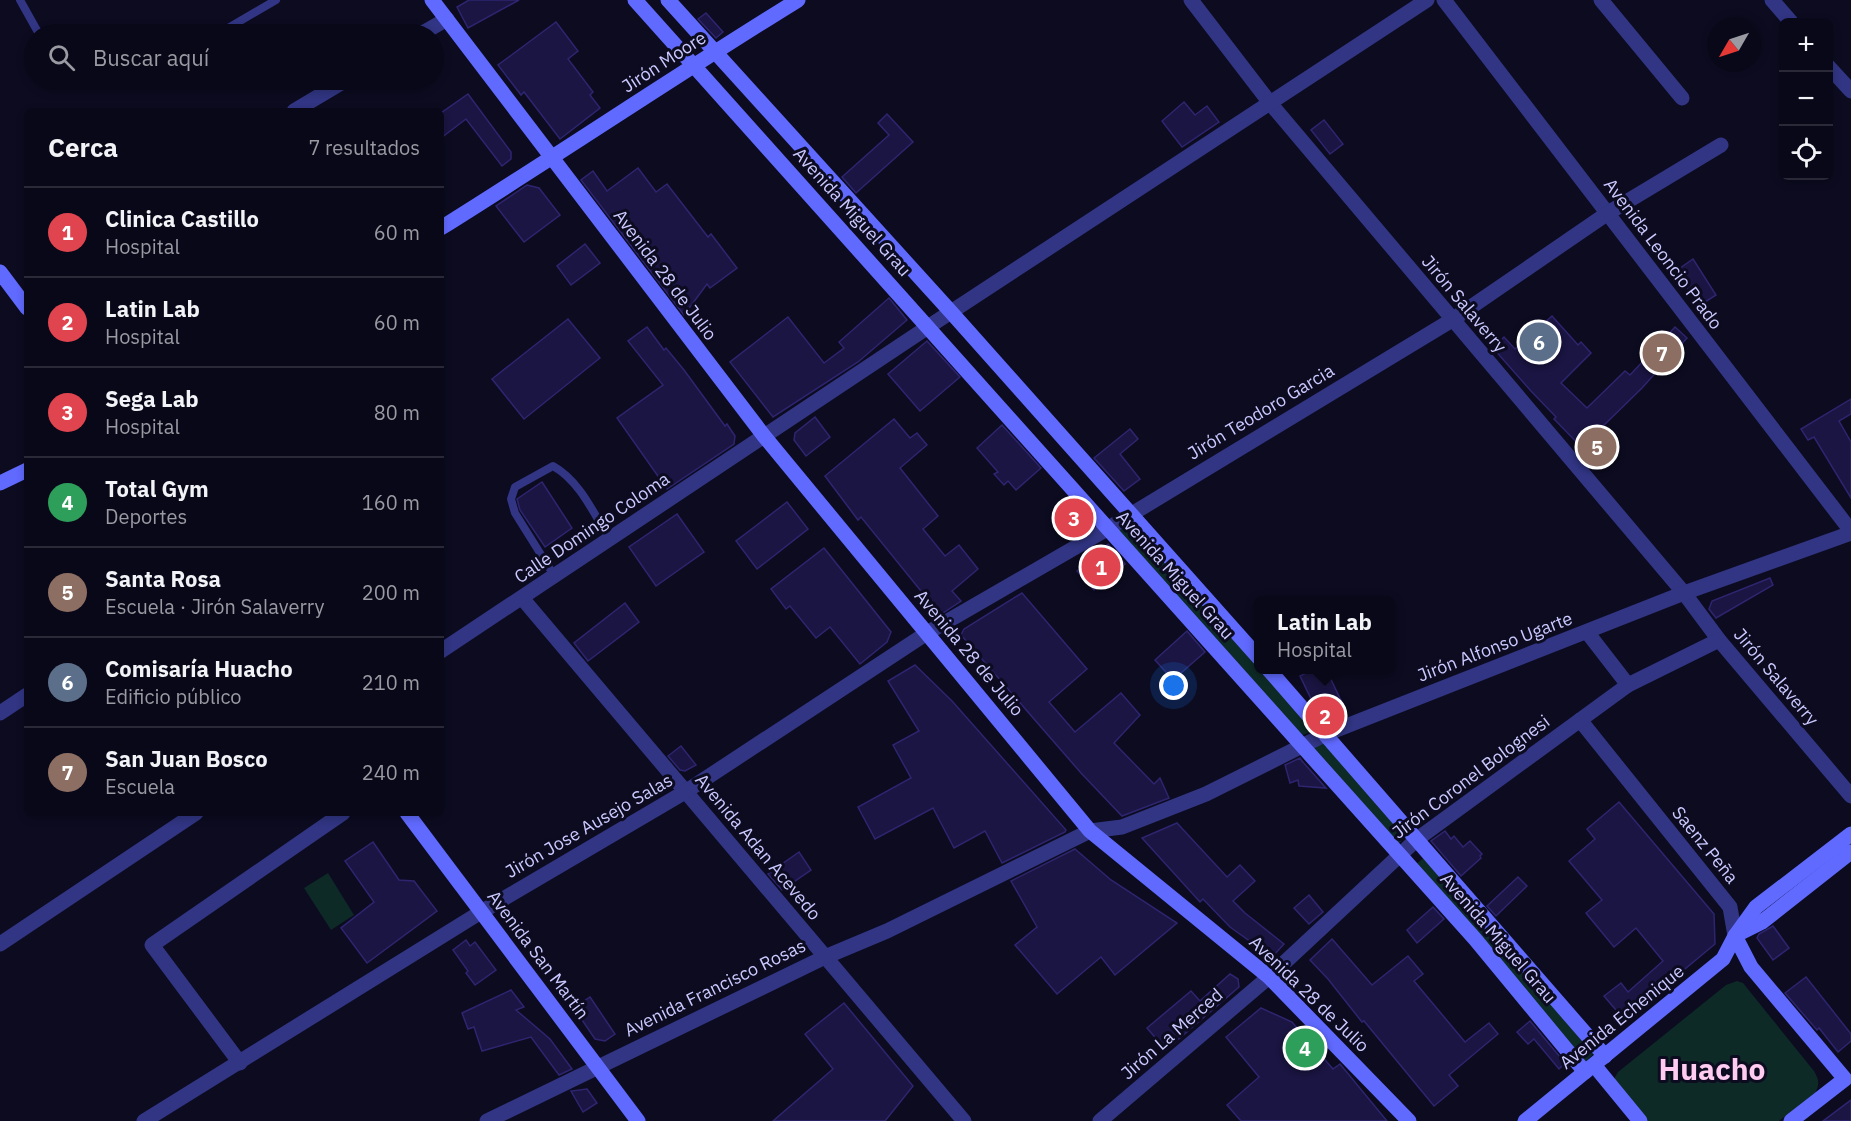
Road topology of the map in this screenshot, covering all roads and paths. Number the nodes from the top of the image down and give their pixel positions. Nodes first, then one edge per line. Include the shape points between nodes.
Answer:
1 (20, 0) edge
2 (276, 0) edge
3 (432, 0) edge
4 (635, 0) edge
5 (668, 0) edge
6 (798, 0) edge
7 (1191, 0) edge
8 (1427, 0) edge
9 (1444, 0) edge
10 (1601, 0) edge
11 (1772, 0) edge
12 (1788, 18) edge
13 (447, 19) junction
14 (33, 24) edge
15 (235, 24) edge
16 (438, 24) edge
17 (715, 52) junction
18 (694, 65) junction
19 (1833, 71) edge
20 (329, 90) edge
21 (1851, 91) edge
22 (1682, 98) dead end
23 (1270, 103) junction
24 (299, 108) edge
25 (1721, 144) dead end
26 (552, 159) junction
27 (1608, 213) junction
28 (444, 226) edge
29 (0, 272) edge
30 (24, 304) edge
31 (951, 312) junction
32 (1452, 320) junction
33 (928, 327) junction
34 (764, 436) junction
35 (24, 471) edge
36 (0, 483) edge
37 (1130, 514) junction
38 (1107, 529) junction
39 (1851, 532) edge
40 (610, 540) junction
41 (555, 577) junction
42 (1684, 593) junction
43 (522, 598) junction
44 (1587, 632) junction
45 (927, 633) junction
46 (1719, 640) junction
47 (444, 649) edge
48 (1254, 652) edge
49 (1273, 674) edge
50 (1628, 685) junction
51 (24, 697) edge
52 (0, 713) edge
53 (1580, 720) junction
54 (1326, 734) junction
55 (1301, 745) junction
56 (686, 792) junction
57 (1851, 796) edge
58 (192, 816) edge
59 (339, 816) edge
60 (409, 816) edge
61 (1090, 831) junction
62 (1851, 834) edge
63 (1416, 840) junction
64 (1851, 852) edge
65 (1400, 854) junction
66 (481, 912) junction
67 (1735, 936) junction
68 (0, 944) edge
69 (825, 957) junction
70 (1269, 977) junction
71 (240, 1063) junction
72 (1595, 1064) junction
73 (597, 1066) junction
74 (1849, 1079) edge
75 (1109, 1118) edge
76 (635, 1120) edge
77 (144, 1121) edge
78 (487, 1121) edge
79 (964, 1121) edge
80 (1409, 1121) edge
81 (1525, 1121) edge
82 (1640, 1121) edge
83 (1791, 1121) edge

1 - 14 lane
2 - 15 lane
3 - 13 street, Avenida 28 de Julio
4 - 18 street, Avenida Miguel Grau
5 - 17 street, Avenida Miguel Grau
6 - 17 street, Jirón Moore
7 - 23 street, Jirón Salaverry
8 - 23 street, Calle Domingo Coloma
9 - 27 street, Avenida Leoncio Prado
10 - 22 street
11 - 12 street
13 - 16 street
13 - 26 street, Avenida 28 de Julio
17 - 18 street, Jirón Moore
17 - 31 street, Avenida Miguel Grau
18 - 26 street, Jirón Moore
18 - 33 street, Avenida Miguel Grau
19 - 21 street
20 - 24 street
23 - 31 street, Calle Domingo Coloma
23 - 32 street, Jirón Salaverry
25 - 27 street, Jirón Teodoro Garcia
26 - 28 street, Jirón Moore
26 - 34 street, Avenida 28 de Julio
27 - 32 street, Jirón Teodoro Garcia
27 - 39 street, Avenida Leoncio Prado
29 - 30 street
31 - 33 street, Calle Domingo Coloma
31 - 37 street, Avenida Miguel Grau
32 - 37 street, Jirón Teodoro Garcia
32 - 42 street, Jirón Salaverry
33 - 34 street, Calle Domingo Coloma
33 - 38 street, Avenida Miguel Grau
34 - 40 street, Calle Domingo Coloma
34 - 45 street, Avenida 28 de Julio
35 - 36 street
37 - 38 street, Jirón Teodoro Garcia
37 - 48 street, Avenida Miguel Grau
38 - 45 street, Jirón Teodoro Garcia
38 - 55 street, Avenida Miguel Grau
39 - 42 street, Jirón Alfonso Ugarte
40 - 41 street, Calle Domingo Coloma
40 - 41 lane via 566,473 553,466 514,487 511,499 515,513
41 - 43 street, Calle Domingo Coloma
42 - 44 street, Jirón Alfonso Ugarte
42 - 46 street, Jirón Salaverry
43 - 47 street, Calle Domingo Coloma
43 - 56 street, Avenida Adan Acevedo
44 - 50 street
44 - 54 street, Jirón Alfonso Ugarte
45 - 56 street, Jirón Jose Ausejo Salas
45 - 61 street, Avenida 28 de Julio
46 - 50 street, Jirón Coronel Bolognesi
46 - 57 street, Jirón Salaverry
49 - 54 street, Avenida Miguel Grau
50 - 53 street, Jirón Coronel Bolognesi
51 - 52 street
53 - 63 street, Jirón Coronel Bolognesi
53 - 67 street, Saenz Peña via 1730,907
54 - 55 street, Jirón Alfonso Ugarte
54 - 63 street, Avenida Miguel Grau
55 - 61 street, Jirón Alfonso Ugarte via 1206,794 1122,827
55 - 65 street, Avenida Miguel Grau
56 - 66 street, Jirón Jose Ausejo Salas
56 - 69 street, Avenida Adan Acevedo
58 - 68 street
59 - 71 street via 152,945
60 - 66 street, Avenida San Martín
61 - 69 street, Avenida Francisco Rosas via 887,931
61 - 70 street, Avenida 28 de Julio
62 - 67 street, Avenida Echenique via 1756,907
63 - 65 street, Jirón Coronel Bolognesi
63 - 72 street, Avenida Miguel Grau via 1500,933
64 - 67 street via 1762,922
65 - 70 street, Jirón Coronel Bolognesi
65 - 72 street, Avenida Miguel Grau
66 - 71 street, Jirón Jose Ausejo Salas
66 - 73 street, Avenida San Martín
67 - 72 street, Avenida Echenique via 1723,959
67 - 74 street, Saenz Peña via 1751,967
69 - 73 street, Avenida Francisco Rosas
69 - 79 street, Avenida Adan Acevedo
70 - 75 street, Jirón La Merced
70 - 80 street, Avenida 28 de Julio
71 - 77 street, Jirón Jose Ausejo Salas
72 - 81 street, Avenida Echenique
72 - 82 street
73 - 76 street, Avenida San Martín
73 - 78 street, Avenida Francisco Rosas
74 - 83 street

